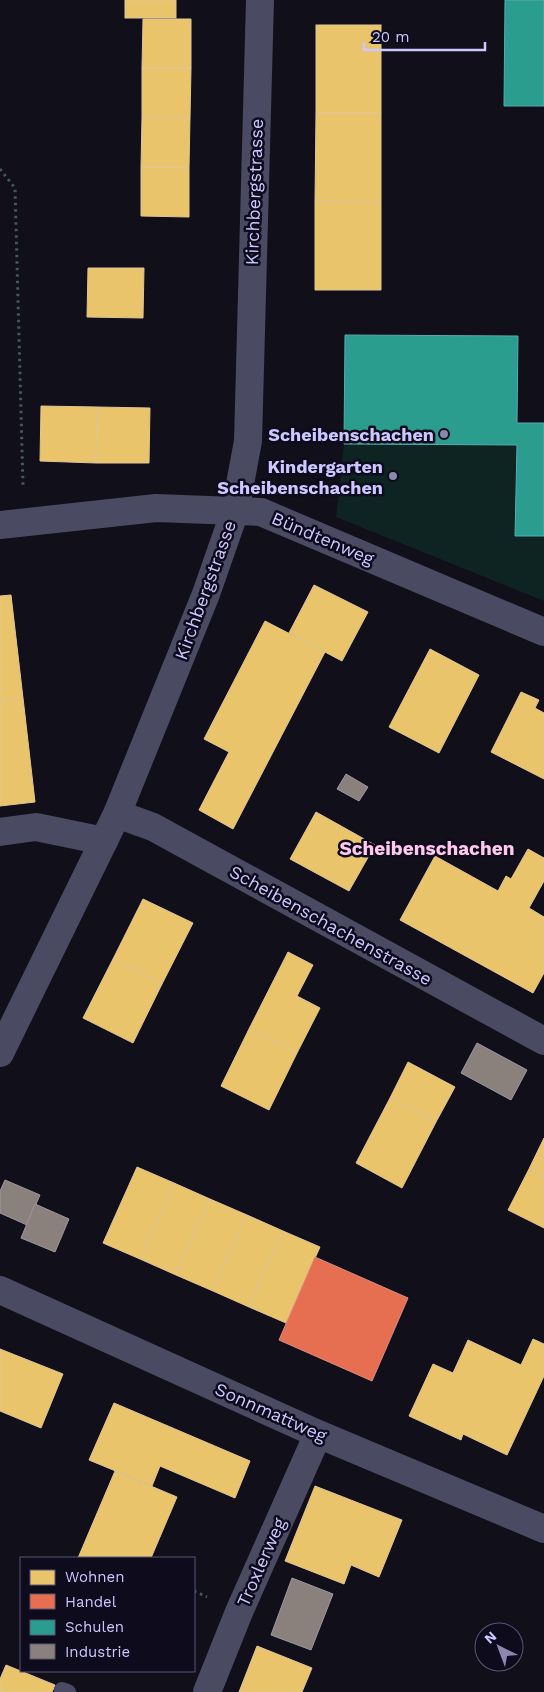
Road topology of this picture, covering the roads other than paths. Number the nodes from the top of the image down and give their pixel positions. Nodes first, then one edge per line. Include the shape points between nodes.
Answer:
1 (260, 0) edge
2 (235, 511) junction
3 (12, 524) edge
4 (544, 632) edge
5 (117, 814) junction
6 (0, 832) edge
7 (104, 842) junction
8 (544, 1041) edge
9 (0, 1054) edge
10 (0, 1290) edge
11 (318, 1434) junction
12 (544, 1529) edge
13 (207, 1692) edge

1 - 2 street, Kirchbergstrasse via 248,441
2 - 3 street, Bündtenweg via 156,508
2 - 4 street, Bündtenweg via 261,512 284,520
2 - 5 street, Kirchbergstrasse via 206,594
5 - 7 street, Kirchbergstrasse
5 - 8 street, Scheibenschachenstrasse via 152,827
6 - 7 street via 36,827
7 - 9 street, Kirchbergstrasse
10 - 11 street, Sonnmattweg
11 - 12 street, Sonnmattweg
11 - 13 street, Troxlerweg

